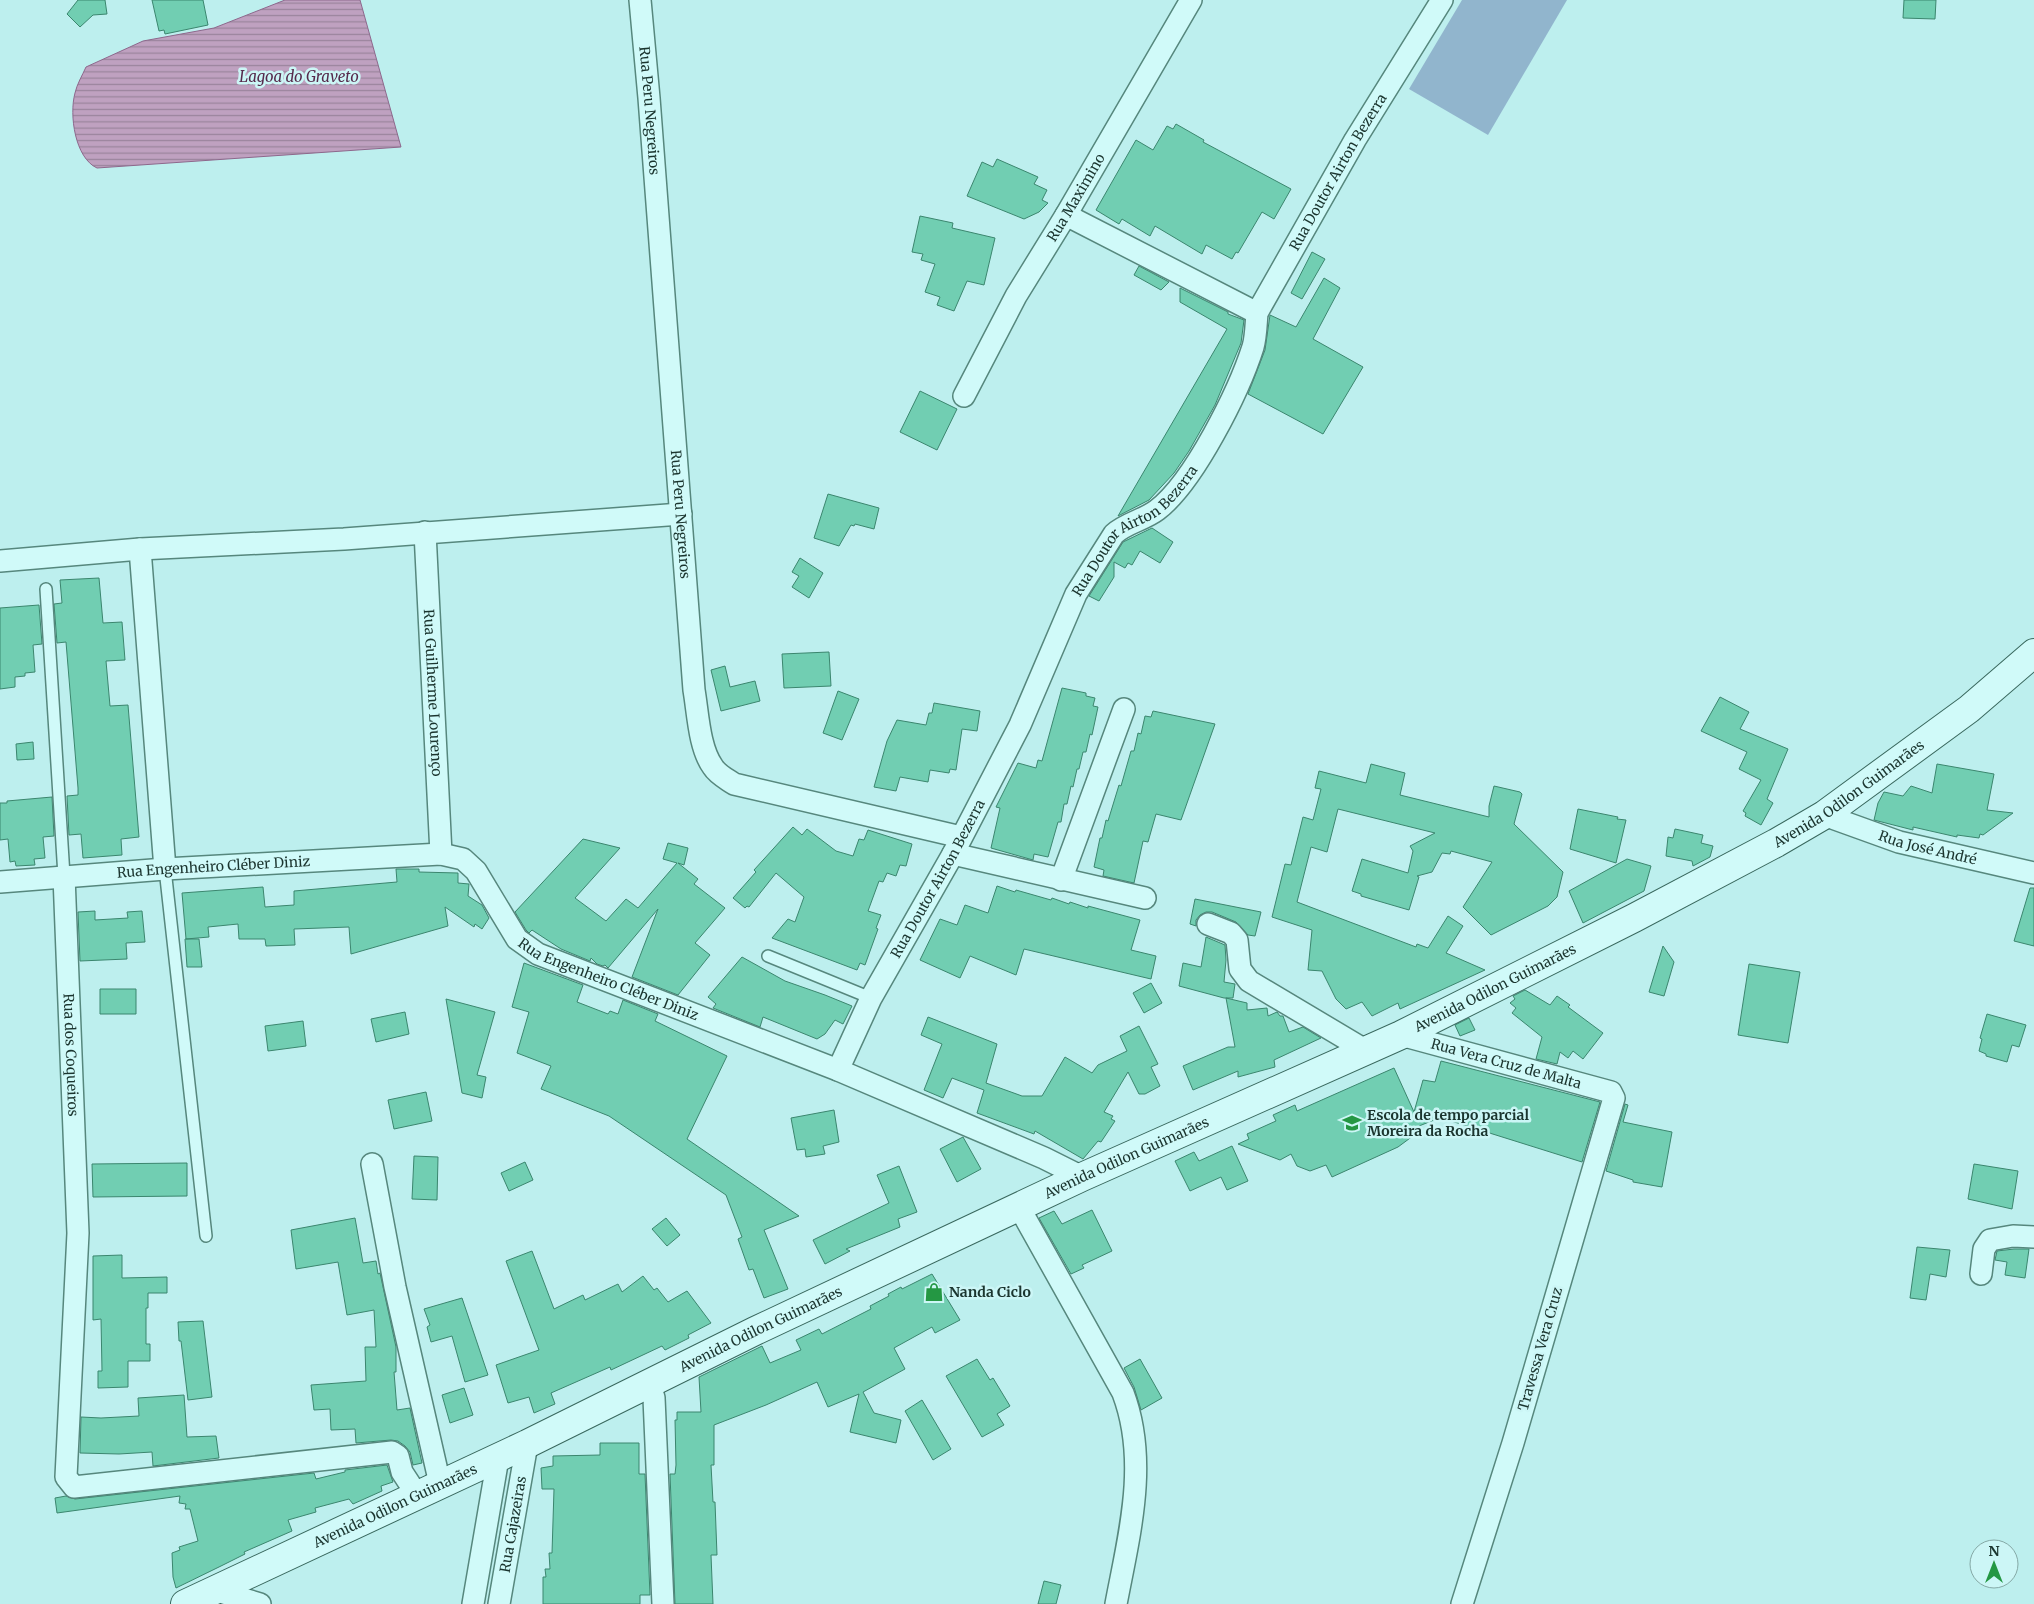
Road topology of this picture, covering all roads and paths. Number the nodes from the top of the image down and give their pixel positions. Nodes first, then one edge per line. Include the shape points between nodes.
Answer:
1 (640, 0) edge
2 (1191, 0) edge
3 (1442, 0) edge
4 (1066, 215) junction
5 (1257, 313) junction
6 (964, 396) dead end
7 (681, 514) junction
8 (425, 532) junction
9 (140, 549) junction
10 (0, 561) edge
11 (46, 589) dead end
12 (2034, 653) edge
13 (1124, 709) dead end
14 (1824, 814) junction
15 (957, 846) junction
16 (441, 854) junction
17 (165, 869) junction
18 (2034, 873) edge
19 (64, 876) junction
20 (1061, 880) junction
21 (0, 882) edge
22 (1145, 898) dead end
23 (1208, 924) dead end
24 (768, 956) dead end
25 (871, 998) junction
26 (1401, 1035) junction
27 (1366, 1050) junction
28 (838, 1070) junction
29 (1611, 1092) joint
30 (372, 1164) dead end
31 (1082, 1177) junction
32 (1019, 1207) junction
33 (206, 1236) dead end
34 (2034, 1237) edge
35 (1981, 1274) dead end
36 (650, 1383) junction
37 (527, 1444) junction
38 (498, 1458) junction
39 (429, 1489) junction
40 (214, 1590) junction
41 (185, 1604) edge
42 (260, 1604) edge
43 (473, 1604) edge
44 (499, 1604) edge
45 (663, 1604) edge
46 (1116, 1604) edge
47 (1462, 1604) edge

1 - 7 street, Rua Peru Negreiros
2 - 4 street, Rua Maximino
3 - 5 street, Rua Doutor Airton Bezerra via 1355,140
4 - 5 street
4 - 6 street, Rua Maximino via 1016,296
5 - 15 street, Rua Doutor Airton Bezerra via 1254,346 1232,399 1200,457 1172,495 1156,510 1114,534 1076,594 1020,725
7 - 8 street
7 - 15 street, Rua Peru Negreiros via 694,690 705,752 713,767 734,784 787,795
8 - 9 street
8 - 16 street, Rua Guilherme Lourenço
9 - 10 street
9 - 17 street
11 - 19 lane
12 - 14 street, Avenida Odilon Guimarães via 1970,709
13 - 20 street
14 - 18 street, Rua José André via 1899,842
14 - 26 street, Avenida Odilon Guimarães via 1634,918
15 - 20 street, Rua Peru Negreiros
15 - 25 street, Rua Doutor Airton Bezerra
16 - 17 street, Rua Engenheiro Cléber Diniz
16 - 28 street, Rua Engenheiro Cléber Diniz via 463,859 476,871 516,940 525,947
17 - 19 street, Rua Engenheiro Cléber Diniz
17 - 33 lane
19 - 21 street, Rua Engenheiro Cléber Diniz
19 - 39 street, Rua dos Coqueiros via 78,1233 66,1477 69,1484 74,1487 392,1452 398,1456 402,1472
20 - 22 street, Rua Peru Negreiros
23 - 27 street via 1231,932 1237,940 1240,969 1249,980
24 - 25 lane
25 - 28 street, Rua Doutor Airton Bezerra
26 - 27 street, Avenida Odilon Guimarães
26 - 29 street, Rua Vera Cruz de Malta
27 - 31 street, Avenida Odilon Guimarães
28 - 31 street, Rua Engenheiro Cléber Diniz
29 - 47 street, Travessa Vera Cruz via 1614,1100 1516,1434
30 - 39 street
31 - 32 street, Avenida Odilon Guimarães
32 - 36 street, Avenida Odilon Guimarães
32 - 46 street via 1123,1393 1130,1413 1136,1467 1133,1509
34 - 35 street via 1990,1240 1984,1249
36 - 37 street, Avenida Odilon Guimarães
36 - 45 street via 654,1398
37 - 38 street, Avenida Odilon Guimarães
37 - 44 street, Rua Cajazeiras
38 - 39 street, Avenida Odilon Guimarães
38 - 43 street, Rua Cajazeiras
39 - 40 street, Avenida Odilon Guimarães
40 - 41 street, Avenida Odilon Guimarães
40 - 42 street

